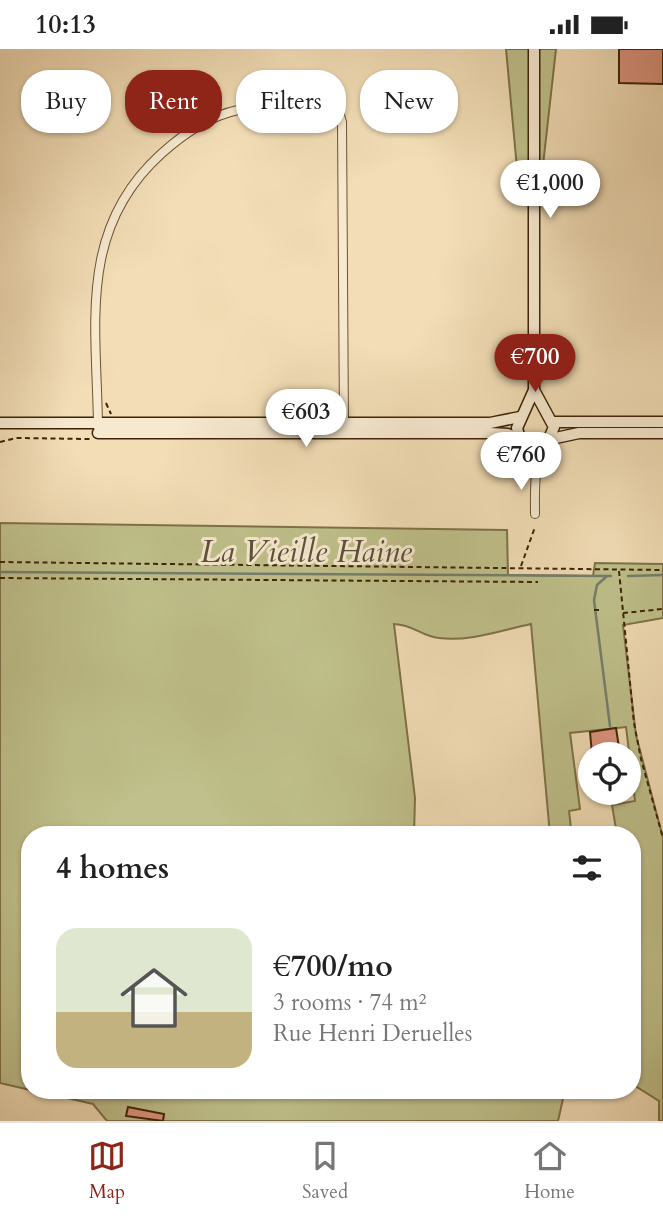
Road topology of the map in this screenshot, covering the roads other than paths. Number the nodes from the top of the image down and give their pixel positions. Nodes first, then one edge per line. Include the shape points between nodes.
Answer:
1 (534, 49) edge
2 (534, 390) junction
3 (522, 415) junction
4 (549, 417) junction
5 (663, 422) edge
6 (0, 423) edge
7 (98, 428) junction
8 (344, 428) junction
9 (663, 433) edge
10 (549, 441) junction
11 (522, 442) junction
12 (535, 471) junction
13 (535, 514) dead end

1 - 2 street
2 - 3 street
2 - 4 street
3 - 4 street via 535,410
3 - 8 street via 490,423
3 - 11 street via 517,428
4 - 5 street
4 - 10 street
6 - 7 street via 17,432
7 - 8 street
7 - 8 street via 96,281 106,237 127,191 153,161 197,127 226,112 284,102 328,104 338,109 342,122
8 - 11 street via 508,434
9 - 10 street via 579,433
10 - 11 street via 536,447
10 - 12 street
11 - 12 street
12 - 13 street

